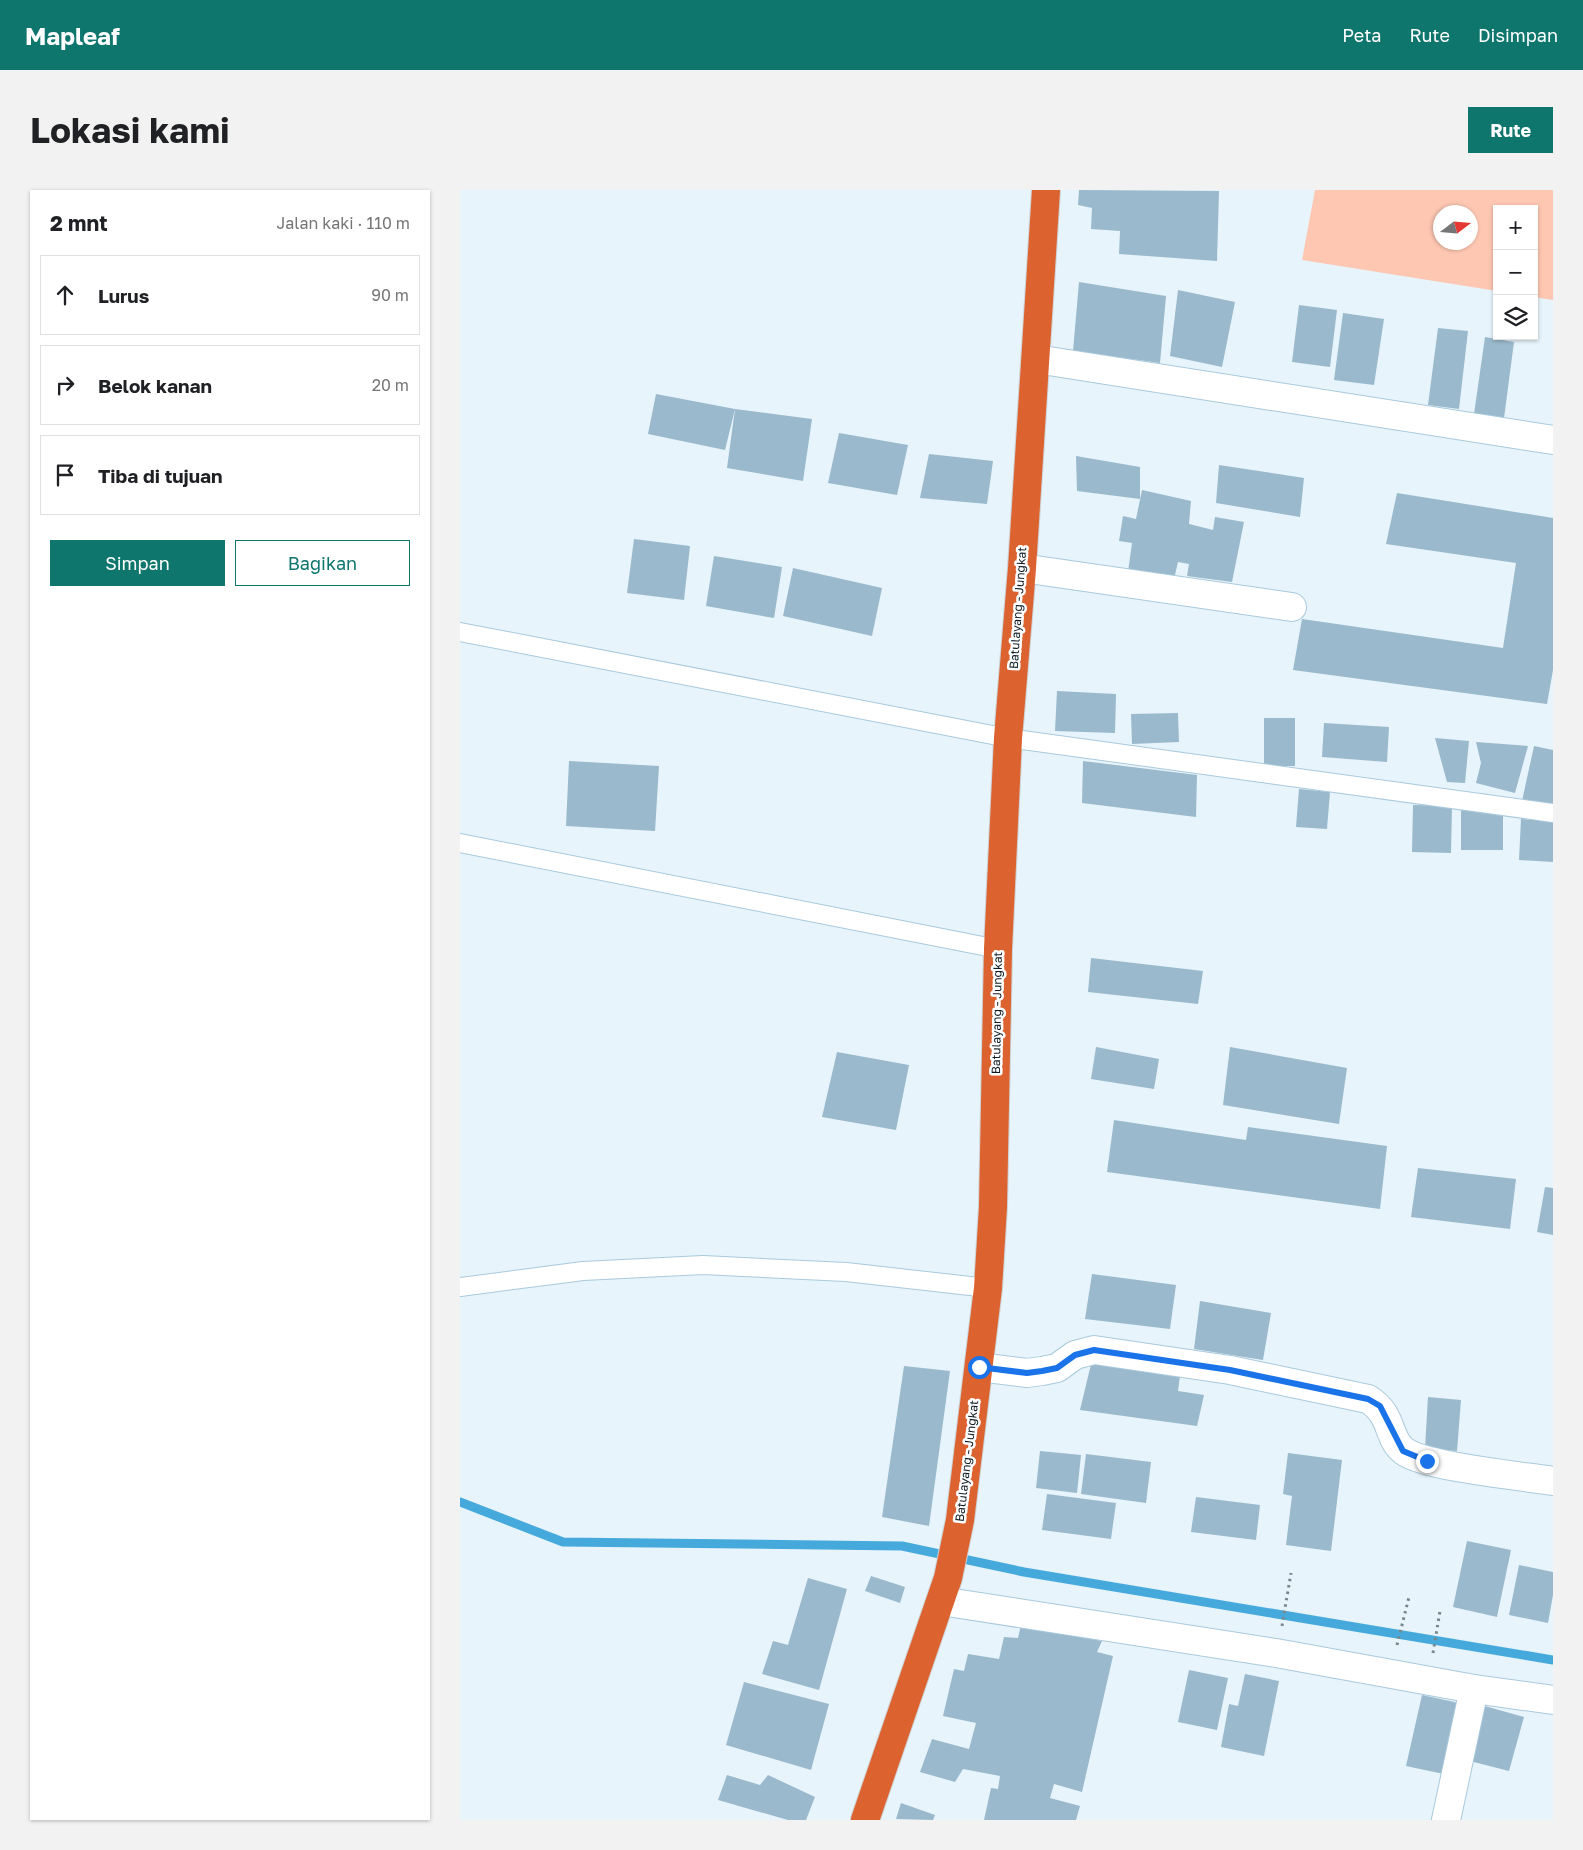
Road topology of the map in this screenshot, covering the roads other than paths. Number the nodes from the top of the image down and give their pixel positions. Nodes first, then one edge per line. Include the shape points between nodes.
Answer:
1 (1046, 190) edge
2 (1036, 359) junction
3 (1553, 440) edge
4 (1022, 568) junction
5 (1292, 607) dead end
6 (460, 632) edge
7 (1008, 738) junction
8 (1553, 813) edge
9 (460, 843) edge
10 (998, 949) junction
11 (460, 1287) edge
12 (988, 1288) junction
13 (979, 1367) junction
14 (1553, 1481) edge
15 (944, 1589) junction
16 (1474, 1689) junction
17 (1553, 1700) edge
18 (865, 1820) edge
19 (1446, 1820) edge

1 - 2 highway, Batulayang - Jungkat
2 - 3 street
2 - 4 highway, Batulayang - Jungkat
4 - 5 street
4 - 7 highway, Batulayang - Jungkat
6 - 7 lane
7 - 8 lane
7 - 10 highway, Batulayang - Jungkat
9 - 10 lane
10 - 12 highway, Batulayang - Jungkat via 993,1207
11 - 12 lane via 583,1271 703,1264 846,1272
12 - 13 highway, Batulayang - Jungkat
13 - 14 street via 1027,1373 1042,1371 1057,1368 1075,1355 1094,1350 1230,1370 1368,1399 1380,1406 1403,1451 1427,1461
13 - 15 highway, Batulayang - Jungkat via 960,1520
15 - 16 street
15 - 18 highway, Batulayang - Jungkat
16 - 17 street
16 - 19 street

